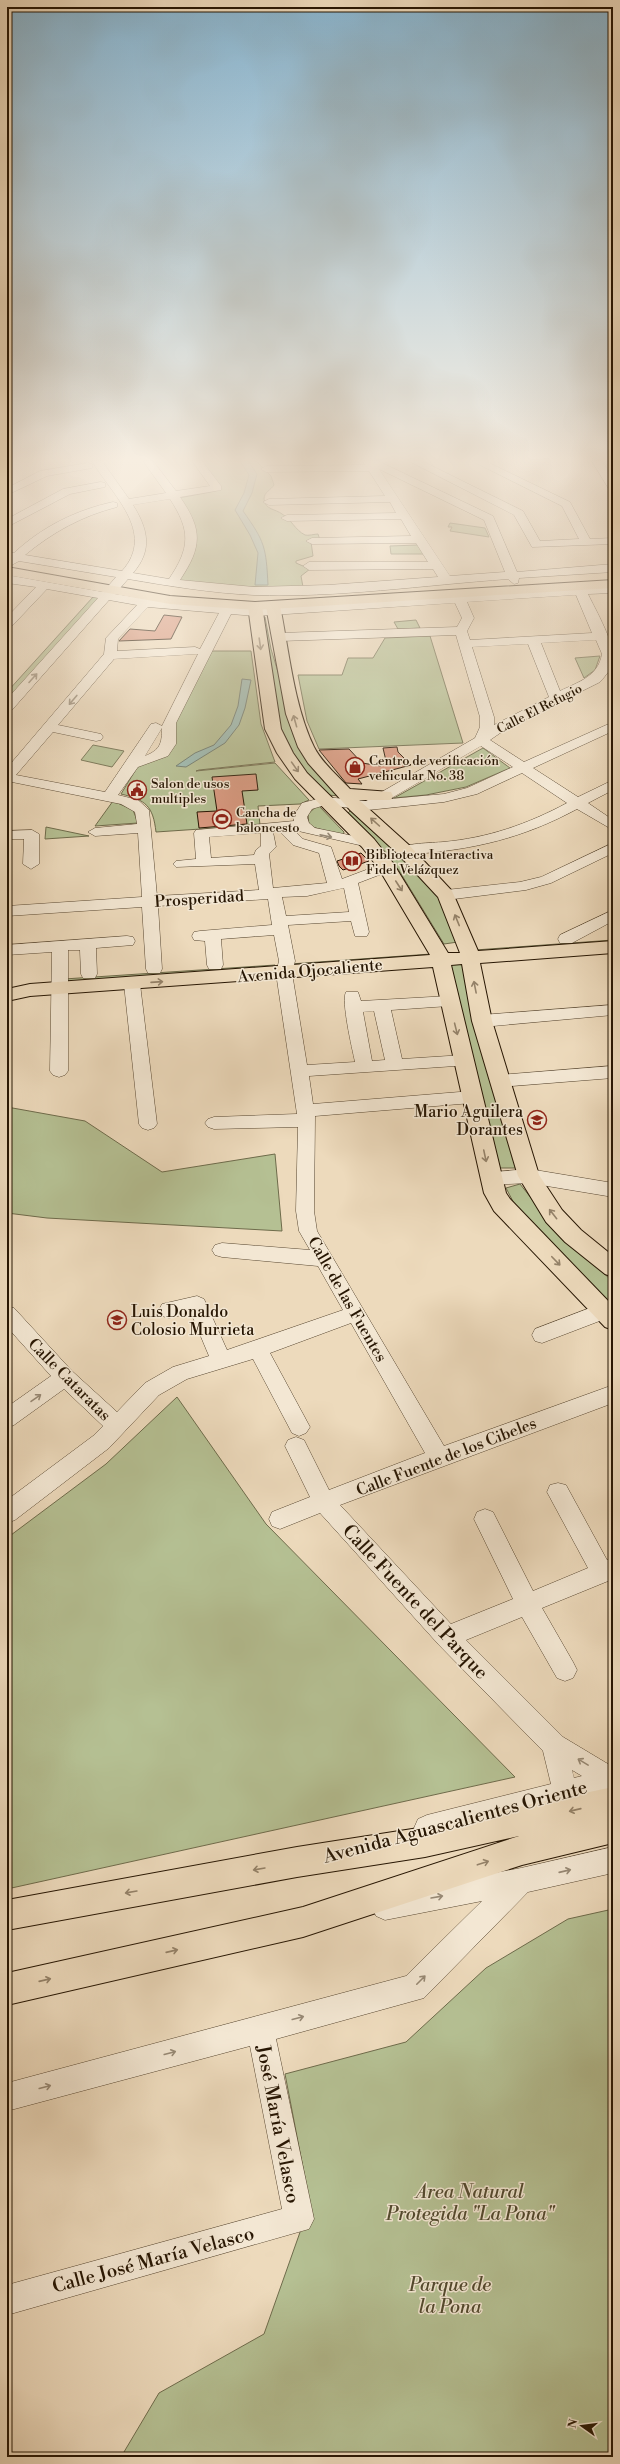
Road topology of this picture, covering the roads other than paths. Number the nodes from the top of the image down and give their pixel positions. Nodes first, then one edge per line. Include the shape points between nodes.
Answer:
1 (71, 576) edge
2 (114, 576) edge
3 (118, 576) edge
4 (177, 576) edge
5 (444, 576) edge
6 (540, 576) edge
7 (513, 578) junction
8 (7, 579) edge
9 (446, 580) junction
10 (172, 583) junction
11 (613, 584) edge
12 (45, 585) junction
13 (109, 585) junction
14 (197, 587) junction
15 (328, 589) junction
16 (613, 590) edge
17 (546, 591) junction
18 (581, 592) junction
19 (228, 595) junction
20 (296, 596) junction
21 (460, 600) junction
22 (145, 603) junction
23 (255, 609) junction
24 (274, 609) junction
25 (226, 611) junction
26 (7, 624) edge
27 (461, 631) junction
28 (601, 636) junction
29 (280, 637) junction
30 (533, 640) junction
31 (465, 644) junction
32 (195, 651) dead end
33 (118, 655) junction
34 (34, 658) dead end
35 (556, 698) junction
36 (7, 707) edge
37 (613, 726) edge
38 (50, 727) junction
39 (156, 727) dead end
40 (96, 737) dead end
41 (481, 740) junction
42 (133, 764) junction
43 (524, 768) junction
44 (7, 777) edge
45 (613, 784) edge
46 (385, 796) junction
47 (109, 797) junction
48 (325, 800) junction
49 (357, 802) junction
50 (576, 803) junction
51 (302, 826) junction
52 (613, 826) edge
53 (146, 828) junction
54 (284, 828) junction
55 (95, 832) dead end
56 (267, 834) dead end
57 (7, 835) edge
58 (368, 843) junction
59 (613, 847) edge
60 (404, 850) junction
61 (262, 859) junction
62 (204, 863) junction
63 (31, 864) dead end
64 (181, 864) dead end
65 (387, 867) junction
66 (343, 884) junction
67 (271, 893) junction
68 (446, 895) junction
69 (150, 901) junction
70 (7, 911) edge
71 (613, 915) edge
72 (358, 916) junction
73 (280, 925) junction
74 (361, 932) dead end
75 (613, 936) edge
76 (566, 939) junction
77 (127, 941) dead end
78 (88, 944) junction
79 (60, 946) junction
80 (613, 947) edge
81 (7, 950) edge
82 (468, 952) junction
83 (440, 955) junction
84 (215, 966) junction
85 (286, 967) junction
86 (154, 970) junction
87 (89, 974) junction
88 (59, 982) junction
89 (7, 983) edge
90 (132, 984) junction
91 (7, 995) edge
92 (449, 1001) junction
93 (381, 1005) junction
94 (613, 1010) edge
95 (482, 1021) junction
96 (464, 1061) junction
97 (395, 1064) junction
98 (364, 1066) junction
99 (59, 1071) dead end
100 (300, 1071) junction
101 (613, 1072) edge
102 (500, 1081) junction
103 (472, 1097) junction
104 (307, 1116) junction
105 (214, 1122) dead end
106 (148, 1124) dead end
107 (530, 1176) junction
108 (490, 1178) junction
109 (613, 1190) edge
110 (222, 1250) dead end
111 (323, 1259) junction
112 (613, 1268) edge
113 (169, 1310) dead end
114 (356, 1313) junction
115 (608, 1316) edge
116 (9, 1319) edge
117 (542, 1335) dead end
118 (258, 1349) junction
119 (222, 1361) junction
120 (65, 1377) junction
121 (613, 1394) edge
122 (7, 1419) edge
123 (118, 1426) junction
124 (439, 1457) junction
125 (558, 1492) dead end
126 (324, 1503) junction
127 (7, 1513) edge
128 (280, 1519) dead end
129 (485, 1519) dead end
130 (607, 1570) edge
131 (527, 1603) junction
132 (447, 1637) junction
133 (565, 1670) dead end
134 (554, 1744) junction
135 (613, 1787) edge
136 (565, 1792) junction
137 (613, 1828) edge
138 (613, 1860) edge
139 (297, 1862) junction
140 (521, 1881) junction
141 (7, 1915) edge
142 (303, 1922) junction
143 (8, 1990) edge
144 (260, 2028) junction
145 (7, 2097) edge
146 (299, 2219) joint
147 (7, 2300) edge

1 - 13 main road
2 - 13 street
3 - 13 street
4 - 10 street
5 - 9 street
6 - 7 main road
7 - 9 street
7 - 20 main road
8 - 12 street
9 - 15 street
10 - 13 street
10 - 14 street
11 - 17 main road
12 - 13 street
12 - 26 street
13 - 19 main road
13 - 22 street
13 - 23 main road via 170,600
13 - 34 street
36 -> 13 street
14 - 15 street via 254,591
14 - 19 main road
15 - 20 main road
16 - 18 street
17 - 18 street
17 - 21 street
17 - 24 main road
18 - 28 street, Calle El Refugio
19 - 20 main road
21 - 24 street
21 - 27 street via 468,618
22 - 25 street
22 - 33 street via 112,638
23 - 24 main road
23 - 25 street
23 -> 48 main road via 273,728 285,753 301,776
24 - 29 main road
25 - 42 street via 169,723 169,744 163,753
27 - 29 street
27 - 31 street
28 - 30 street
28 - 35 street, Calle El Refugio via 608,654 604,670 595,679
49 -> 29 main road via 314,760 299,733
30 - 31 street
30 - 35 street
31 - 41 street via 487,717 487,727
32 - 33 street via 170,652 165,662
33 -> 38 street via 91,679
35 - 41 street, Calle El Refugio via 501,726
37 - 43 street
38 - 40 street
38 - 44 street
39 - 42 street
41 - 43 street
41 - 46 street, Calle El Refugio
42 - 47 street
43 - 49 street via 458,795
43 - 50 street
44 - 47 street
45 - 50 street
46 - 49 main road
46 - 49 street, Calle El Refugio
47 - 53 street via 133,803 142,810
48 - 49 street
48 - 51 street via 307,806 300,817
48 - 58 main road
60 -> 49 main road
50 - 52 street
50 - 60 street via 528,826 494,838 441,848
51 - 54 street
51 -> 58 street via 321,835
53 - 55 street
53 - 69 street
54 - 62 street via 201,833
54 - 66 street via 298,842 326,850
56 - 61 street via 269,847 261,852
57 - 63 street via 32,834
58 - 65 main road
59 - 68 street via 546,880 521,887
60 - 68 main road
61 - 62 street
61 - 67 street, Calle de las Fuentes via 266,889
62 - 64 street
65 - 66 street, Prosperidad
65 -> 83 main road
66 - 67 street, Prosperidad
66 - 72 street
67 - 69 street, Prosperidad
67 - 73 street, Calle de las Fuentes via 275,898
82 -> 68 main road
69 - 70 street, Prosperidad
69 - 86 street
71 - 76 street
72 - 73 street
72 - 74 street
73 - 84 street via 206,936
73 - 85 street, Calle de las Fuentes
75 - 76 main road, Avenida Ojocaliente
76 - 82 main road, Avenida Ojocaliente
77 - 78 street
78 - 79 street
78 - 87 street
79 - 81 street
79 - 88 street
80 - 82 main road, Avenida Ojocaliente
82 - 83 main road, Avenida Ojocaliente
95 -> 82 main road
83 - 85 main road, Avenida Ojocaliente
83 - 92 main road
84 - 85 main road, Avenida Ojocaliente
84 - 86 main road, Avenida Ojocaliente
90 -> 85 main road, Avenida Ojocaliente
85 - 100 street, Calle de las Fuentes
86 - 87 main road, Avenida Ojocaliente
87 - 88 main road, Avenida Ojocaliente
88 - 89 main road, Avenida Ojocaliente
88 - 90 main road, Avenida Ojocaliente
88 - 91 main road, Avenida Ojocaliente
88 - 99 street
90 - 106 street
92 - 93 street
92 -> 96 main road
93 - 97 street
93 - 98 street via 353,1002
94 - 95 street
95 - 102 main road
96 - 97 street
96 - 103 main road
97 - 98 street
98 - 100 street
100 - 104 street, Calle de las Fuentes
101 - 102 street
102 - 107 main road
103 - 104 street
103 -> 108 main road
104 - 105 street
104 - 111 street, Calle de las Fuentes via 305,1211 308,1231
107 - 108 street
107 - 109 street
112 -> 107 main road via 573,1236 554,1216
108 -> 115 main road via 502,1205
110 - 111 street
111 - 114 street, Calle de las Fuentes
113 - 119 street via 197,1304
114 - 118 street
114 - 124 street, Calle de las Fuentes
115 - 117 street
116 - 120 street, Calle Cataratas
118 - 119 street
118 - 126 street, Calle Fuente del Parque
119 - 123 street via 180,1373 152,1389
122 -> 120 street
120 - 123 street, Calle Cataratas
121 - 124 street, Calle Fuente de los Cibeles
123 - 127 street via 101,1442
124 - 126 street, Calle Fuente de los Cibeles
125 - 130 street
126 - 128 street, Calle Fuente de los Cibeles
126 - 132 street, Calle Fuente del Parque
129 - 131 street
130 - 131 street
131 - 132 street
131 - 133 street
132 - 134 street, Calle Fuente del Parque
135 -> 134 street, Calle Fuente del Parque
134 - 136 street
135 - 136 street, Avenida Aguascalientes Oriente
135 -> 139 main road, Avenida Aguascalientes Oriente via 425,1842
136 - 139 street, Avenida Aguascalientes Oriente
142 -> 137 main road via 522,1850
140 -> 138 street
139 -> 141 main road, Avenida Aguascalientes Oriente
142 -> 140 street
144 -> 140 street via 414,1988
143 -> 142 main road
145 -> 144 street
144 - 146 street, José María Velasco
146 - 147 street, Calle José María Velasco

